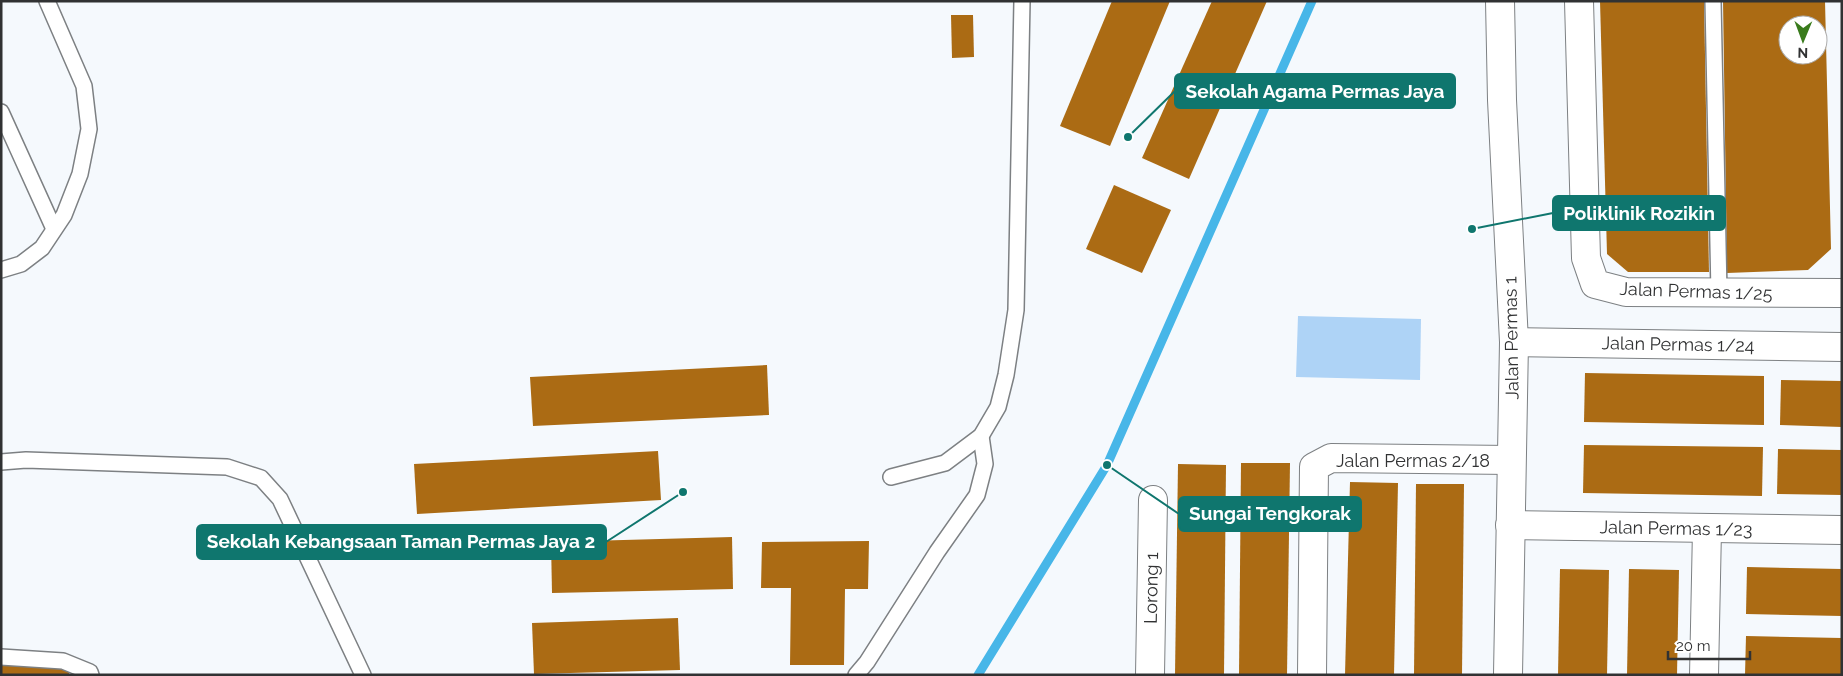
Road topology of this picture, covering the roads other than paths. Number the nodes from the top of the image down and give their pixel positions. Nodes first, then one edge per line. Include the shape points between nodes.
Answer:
1 (47, 1) edge
2 (1022, 1) edge
3 (1500, 1) edge
4 (1579, 1) edge
5 (1713, 1) edge
6 (1, 112) edge
7 (54, 229) junction
8 (1, 270) edge
9 (1719, 293) junction
10 (1842, 293) edge
11 (1514, 342) junction
12 (1842, 347) edge
13 (981, 436) junction
14 (1511, 460) junction
15 (1, 462) edge
16 (891, 477) dead end
17 (1153, 500) dead end
18 (1510, 525) junction
19 (1707, 529) junction
20 (1842, 530) edge
21 (1, 657) edge
22 (91, 675) edge
23 (363, 675) edge
24 (856, 675) edge
25 (1150, 675) edge
26 (1312, 675) edge
27 (1508, 675) edge
28 (1704, 675) edge

1 - 7 lane via 84,86 90,129 80,174 64,215
2 - 13 lane via 1016,310 998,407
3 - 11 street, Jalan Permas 1
4 - 9 street, Jalan Permas 1/25 via 1586,258 1595,284 1626,292
5 - 9 lane
6 - 7 lane
7 - 8 lane via 42,248 21,264
9 - 10 street, Jalan Permas 1/25
11 - 12 street, Jalan Permas 1/24
11 - 14 street, Jalan Permas 1
13 - 16 lane via 945,463
13 - 24 lane via 985,464 977,494
14 - 18 street, Jalan Permas 1
14 - 26 street, Jalan Permas 2/18 via 1331,458 1314,467
15 - 23 lane via 26,460 227,467 261,478 280,499
17 - 25 street, Lorong 1
18 - 19 street, Jalan Permas 1/23
18 - 27 street, Jalan Permas 1
19 - 20 street, Jalan Permas 1/23
19 - 28 street
21 - 22 lane via 63,661

